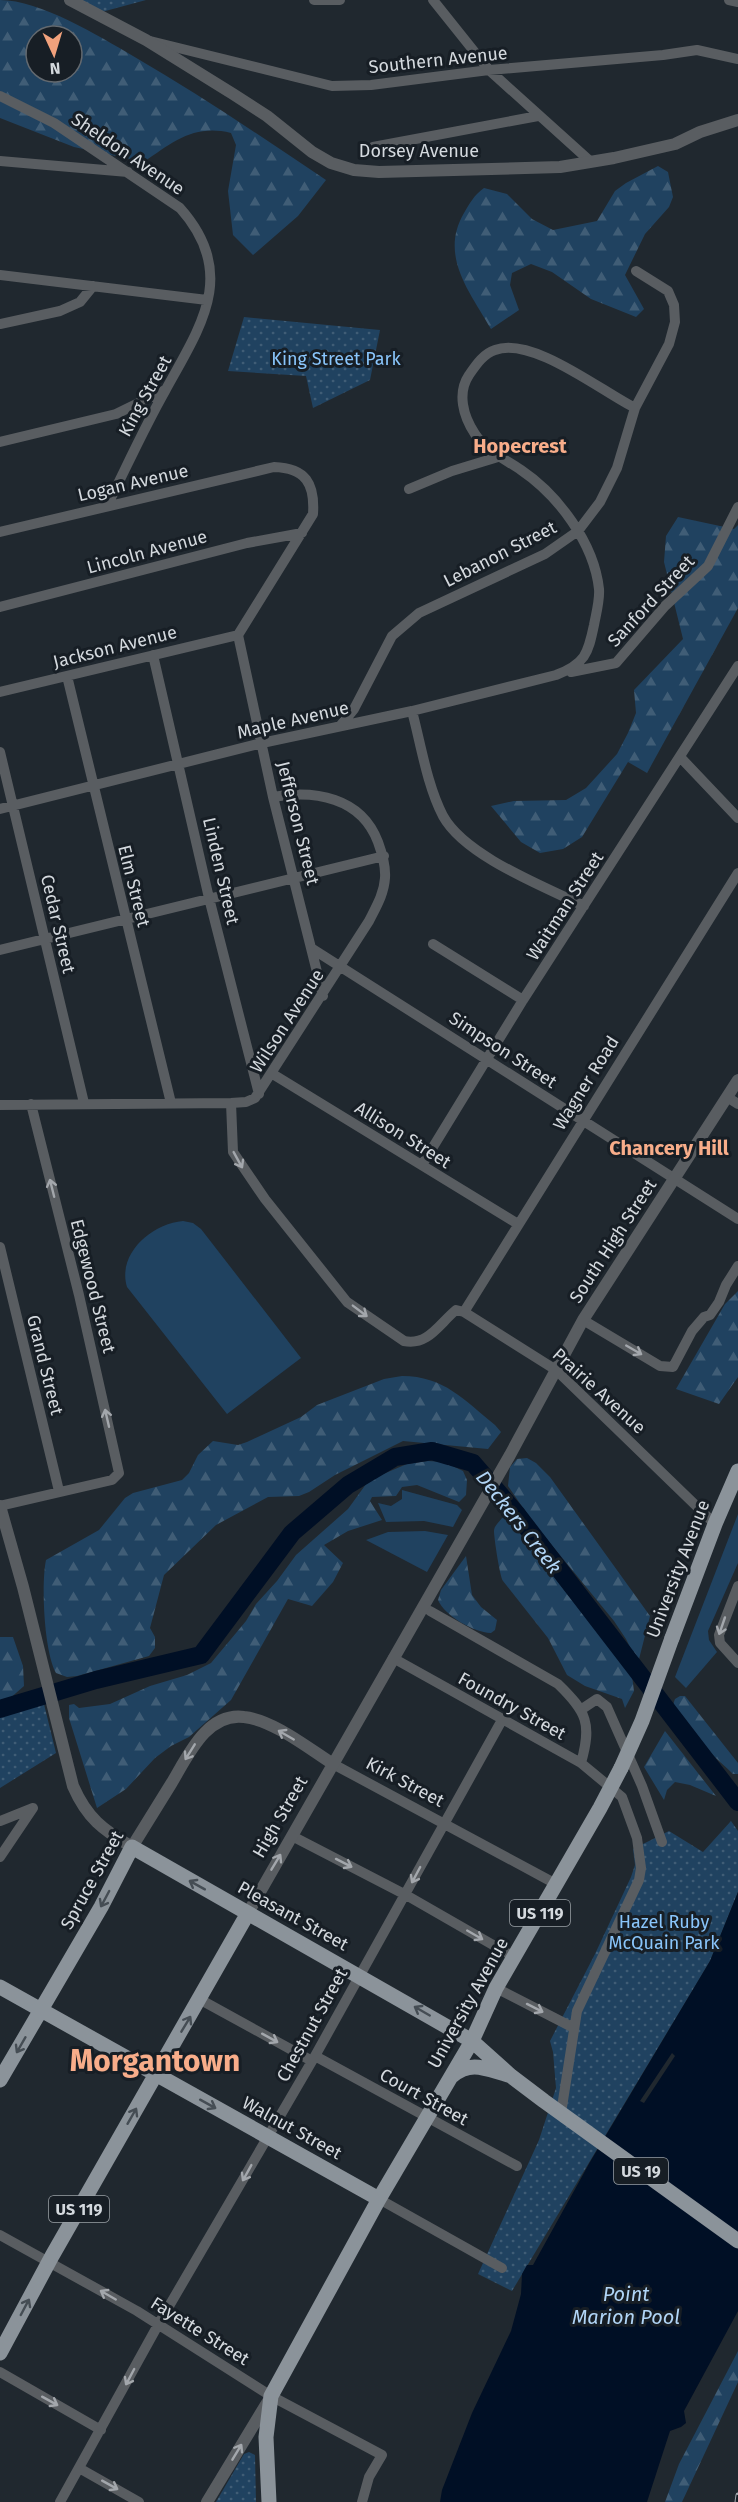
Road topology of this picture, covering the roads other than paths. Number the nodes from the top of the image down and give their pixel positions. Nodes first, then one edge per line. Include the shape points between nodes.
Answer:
1 (70, 0) edge
2 (314, 0) edge
3 (340, 0) edge
4 (433, 0) edge
5 (729, 0) edge
6 (738, 2) edge
7 (146, 40) junction
8 (738, 59) edge
9 (489, 70) junction
10 (0, 96) edge
11 (538, 116) junction
12 (738, 120) edge
13 (373, 147) dead end
14 (0, 161) edge
15 (591, 162) junction
16 (129, 172) junction
17 (636, 271) dead end
18 (0, 274) edge
19 (93, 286) junction
20 (207, 300) junction
21 (0, 324) edge
22 (165, 390) junction
23 (635, 408) junction
24 (0, 442) edge
25 (498, 457) junction
26 (409, 489) dead end
27 (107, 506) junction
28 (738, 507) edge
29 (578, 531) junction
30 (0, 532) edge
31 (302, 533) junction
32 (0, 607) edge
33 (238, 635) junction
34 (153, 655) junction
35 (738, 666) edge
36 (556, 675) junction
37 (68, 676) junction
38 (0, 692) edge
39 (412, 711) junction
40 (341, 725) junction
41 (262, 743) junction
42 (0, 752) edge
43 (681, 758) junction
44 (179, 766) junction
45 (93, 786) junction
46 (273, 797) junction
47 (14, 805) junction
48 (0, 809) edge
49 (738, 818) edge
50 (384, 856) junction
51 (738, 873) edge
52 (294, 877) junction
53 (209, 898) junction
54 (584, 906) junction
55 (125, 918) junction
56 (45, 939) junction
57 (433, 944) dead end
58 (311, 948) junction
59 (0, 950) edge
60 (341, 967) junction
61 (322, 996) junction
62 (524, 1000) junction
63 (487, 1060) junction
64 (271, 1073) junction
65 (738, 1080) edge
66 (259, 1094) junction
67 (732, 1101) edge
68 (84, 1103) junction
69 (171, 1103) junction
70 (231, 1103) junction
71 (31, 1104) junction
72 (0, 1105) edge
73 (582, 1120) junction
74 (422, 1165) junction
75 (675, 1179) junction
76 (738, 1219) edge
77 (518, 1224) junction
78 (0, 1247) edge
79 (738, 1266) edge
80 (464, 1312) junction
81 (583, 1320) junction
82 (555, 1370) junction
83 (525, 1426) joint
84 (738, 1471) edge
85 (734, 1489) edge
86 (59, 1491) junction
87 (0, 1506) edge
88 (715, 1524) junction
89 (738, 1586) edge
90 (430, 1611) dead end
91 (393, 1658) junction
92 (738, 1663) edge
93 (582, 1709) junction
94 (235, 1717) joint
95 (502, 1720) junction
96 (581, 1763) junction
97 (333, 1764) junction
98 (611, 1788) junction
99 (0, 1821) edge
100 (444, 1824) junction
101 (292, 1836) junction
102 (662, 1842) dead end
103 (132, 1847) junction
104 (0, 1857) edge
105 (556, 1884) junction
106 (406, 1895) junction
107 (248, 1913) junction
108 (514, 1957) junction
109 (359, 1975) junction
110 (0, 1987) edge
111 (496, 1988) junction
112 (201, 2000) junction
113 (41, 2010) junction
114 (574, 2028) junction
115 (472, 2041) junction
116 (313, 2058) junction
117 (157, 2075) junction
118 (511, 2076) junction
119 (0, 2080) edge
120 (448, 2080) junction
121 (562, 2107) dead end
122 (427, 2117) junction
123 (267, 2137) junction
124 (517, 2166) dead end
125 (379, 2199) junction
126 (0, 2235) edge
127 (738, 2241) edge
128 (49, 2261) junction
129 (502, 2268) dead end
130 (158, 2325) junction
131 (0, 2353) edge
132 (0, 2372) edge
133 (271, 2396) junction
134 (101, 2430) junction
135 (80, 2468) junction
136 (60, 2502) edge
137 (139, 2502) edge
138 (207, 2502) edge
139 (269, 2502) edge
140 (362, 2502) edge

1 - 7 street, Dorsey Avenue
2 - 3 street
4 - 9 street
5 - 6 street
7 - 9 street, Southern Avenue via 333,86
7 - 15 street, Dorsey Avenue via 267,116 312,152 354,170 560,167
8 - 9 street, Southern Avenue via 697,50
9 - 11 street
10 - 16 street, Sheldon Avenue via 54,123
11 - 13 street
11 - 15 street
12 - 15 street, Dorsey Avenue via 675,144
14 - 16 street
16 - 20 street, Sheldon Avenue via 180,208 194,224 206,246 210,269
17 - 23 street, Lebanon Street via 668,291 675,322 669,344
18 - 19 street
19 - 20 street
19 - 21 street via 80,302 60,311
20 - 22 street, King Street via 186,357
22 - 24 street via 116,414
22 - 27 street, King Street
23 - 25 street via 555,361 531,351 496,350 479,361 465,382 462,400 466,420 476,437
23 - 29 street, Lebanon Street via 617,468 600,502
25 - 26 street
25 - 29 street via 538,483
27 - 30 street, Logan Avenue
27 - 31 street, Logan Avenue via 274,467 289,467 310,484 314,497 313,514
28 - 36 street, Sanford Street via 708,566 665,606 616,663
29 - 36 street, Maple Avenue via 590,555 599,589 592,637 581,662
29 - 40 street, Lebanon Street via 545,554 419,613 392,636 354,709
31 - 32 street, Lincoln Avenue via 247,543
31 - 33 street
33 - 34 street, Jackson Avenue
33 - 41 street, Jefferson Street
34 - 37 street, Jackson Avenue
34 - 44 street, Linden Street
35 - 43 street, Waitman Street
36 - 39 street, Maple Avenue
37 - 38 street, Jackson Avenue
37 - 45 street, Elm Street
39 - 40 street, Maple Avenue
39 - 54 street via 444,817 467,845
40 - 41 street, Maple Avenue
41 - 44 street, Maple Avenue
41 - 46 street, Jefferson Street
42 - 47 street, Cedar Street
43 - 49 street
43 - 54 street, Waitman Street
44 - 45 street, Maple Avenue
44 - 53 street, Linden Street
45 - 47 street, Maple Avenue
45 - 55 street, Elm Street
46 - 50 street, Wilson Avenue via 295,793 331,797 364,817
46 - 52 street, Jefferson Street
47 - 48 street, Maple Avenue
47 - 56 street, Cedar Street
50 - 52 street
50 - 60 street, Wilson Avenue via 386,877 381,897
51 - 73 street, Wagner Road
52 - 53 street
52 - 58 street, Jefferson Street
53 - 55 street
53 - 66 street, Linden Street
54 - 62 street, Waitman Street
55 - 56 street
55 - 69 street, Elm Street
56 - 59 street
56 - 68 street, Cedar Street
57 - 62 street
58 - 60 street
58 - 61 street, Jefferson Street
60 - 61 street, Wilson Avenue
60 - 63 street, Simpson Street
61 - 64 street, Wilson Avenue
62 - 63 street, Waitman Street
63 - 73 street, Simpson Street
63 - 74 street, Waitman Street
64 - 66 street, Wilson Avenue
64 - 74 street, Allison Street
65 - 67 street, South High Street
66 - 70 street, Wilson Avenue via 246,1102
67 - 75 street, South High Street
68 - 69 street, Wilson Avenue
68 - 71 street, Wilson Avenue
69 - 70 street, Wilson Avenue
70 -> 80 street via 232,1145 239,1164 347,1302 411,1343 427,1339 456,1310
71 - 72 street, Wilson Avenue
86 -> 71 street, Edgewood Street via 112,1480 119,1475
73 - 75 street, Simpson Street
73 - 77 street, Wagner Road
74 - 77 street, Allison Street
75 - 76 street, Simpson Street
75 - 81 street, South High Street
77 - 80 street, Wagner Road
78 - 86 street, Grand Street
81 -> 79 street via 668,1368 673,1367 692,1331 710,1315
80 - 82 street, Prairie Avenue
81 - 82 street, South High Street
82 - 83 street, South High Street
82 - 88 street, Prairie Avenue
83 - 91 street, High Street
84 - 85 main road, University Avenue / US 119
85 - 88 main road, University Avenue / US 119
86 - 87 street
87 - 103 street, Pleasant Street via 73,1786 82,1807 95,1822
88 - 98 main road, University Avenue / US 119, bridge via 642,1720
89 -> 92 street via 719,1635 720,1643
90 - 93 street via 558,1684
91 - 95 street, Foundry Street
91 - 97 street, High Street
93 - 96 street via 588,1732
93 - 102 street via 597,1699 607,1707
97 -> 94 street, Kirk Street via 280,1731
94 -> 103 street, Spruce Street via 220,1721 194,1745
95 - 96 street, Foundry Street
95 - 100 street, Chestnut Street
96 - 98 street, Foundry Street
97 - 100 street, Kirk Street
97 - 101 street, High Street
98 - 105 main road, University Avenue / US 119
98 - 114 street, Foundry Street via 622,1797 637,1838 641,1868 639,1880 577,2011
99 - 104 street via 33,1808
100 - 105 street, Kirk Street
100 -> 106 street, Chestnut Street
101 -> 106 street
107 -> 101 street, High Street
107 -> 103 main road, Pleasant Street
103 -> 113 main road, Spruce Street
105 - 108 main road, University Avenue / US 119
106 -> 108 street
106 - 109 street, Chestnut Street
107 - 109 main road, Pleasant Street
107 - 112 main road, High Street
108 - 111 main road, University Avenue / US 119
115 -> 109 main road, Pleasant Street
109 - 116 street, Chestnut Street
110 - 113 main road, Walnut Street
111 -> 114 street
111 - 115 main road, University Avenue / US 119
112 -> 116 street, Court Street
117 -> 112 main road, High Street
113 - 117 main road, Walnut Street
113 -> 119 main road, Spruce Street
114 - 121 street, Foundry Street
115 - 118 main road, Pleasant Street / US 19
115 - 120 main road, University Avenue
116 - 122 street, Court Street
116 - 123 street, Chestnut Street
117 -> 123 main road, Walnut Street
128 -> 117 main road, High Street / US 119
118 - 120 main road via 475,2066 466,2067
118 - 127 main road, Pleasant Street / US 19
120 - 122 main road, University Avenue
122 - 124 street, Court Street
122 - 125 main road, University Avenue
123 - 125 main road, Walnut Street
123 -> 130 street, Chestnut Street
125 - 129 street, Walnut Street
125 - 133 main road, University Avenue
126 - 128 street, Fayette Street
130 -> 128 street, Fayette Street
131 -> 128 main road, High Street / US 119
130 - 133 street, Fayette Street
130 -> 134 street, Chestnut Street
132 -> 134 street
138 -> 133 street, University Avenue
133 - 139 main road via 266,2437
133 - 140 street, Fayette Street via 382,2455
134 - 135 street, Chestnut Street
135 - 136 street, Chestnut Street
135 -> 137 street

